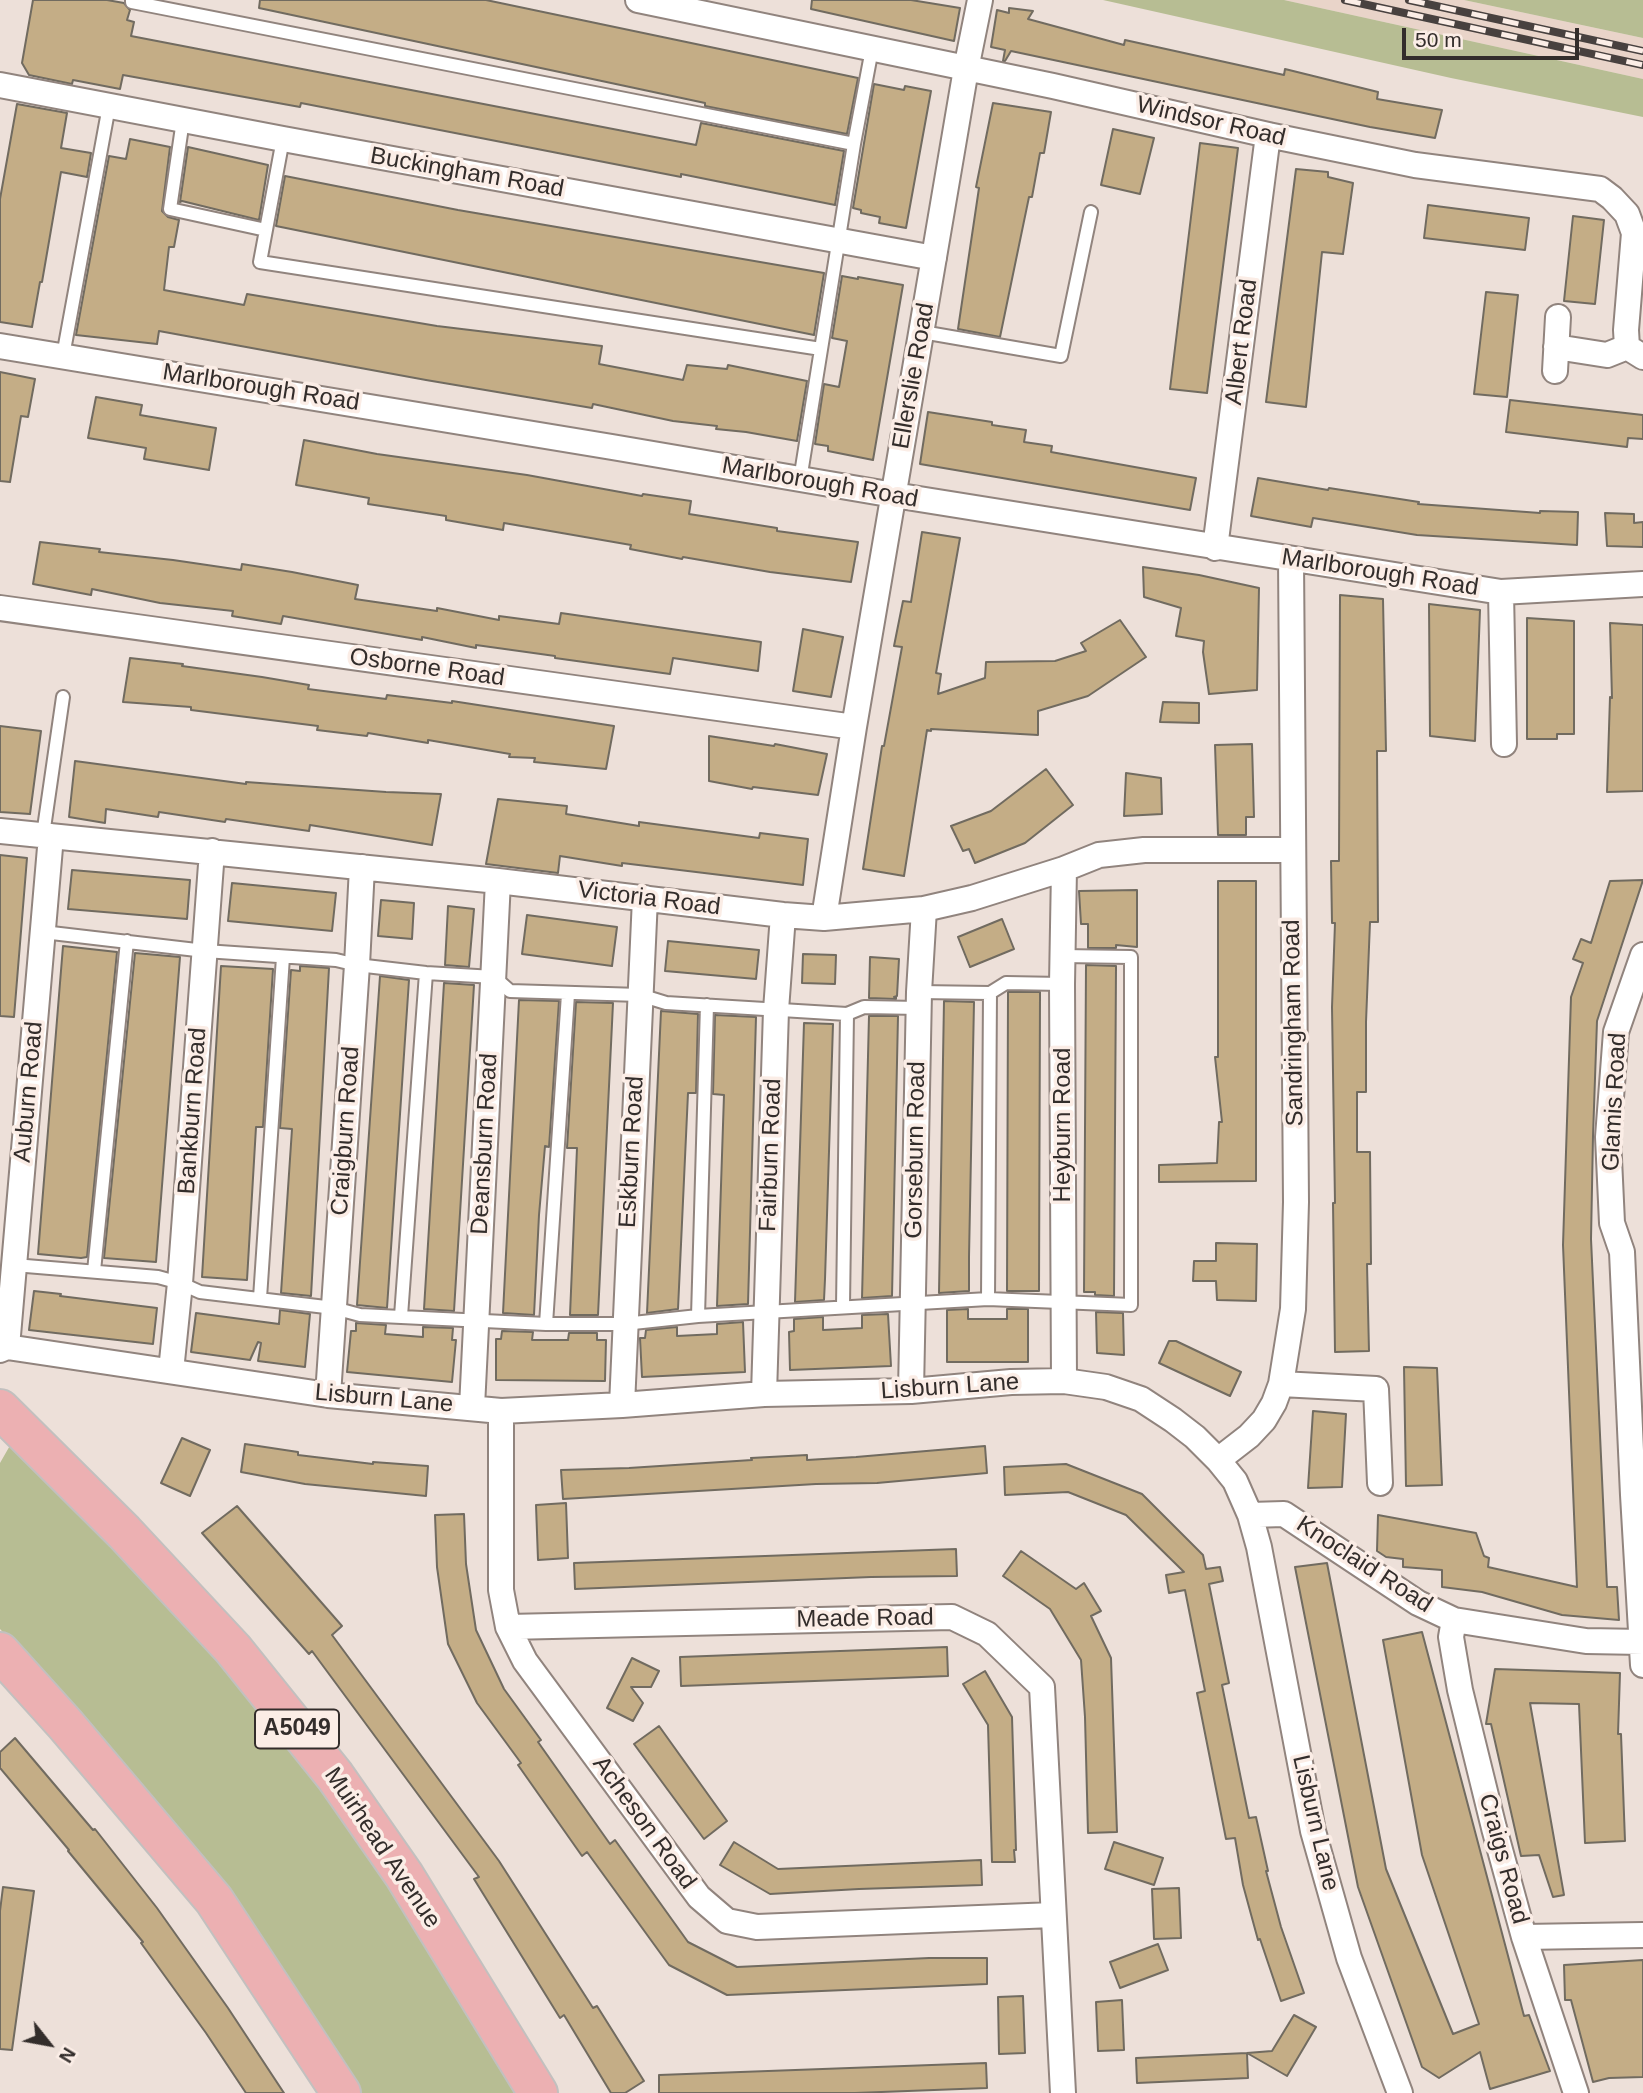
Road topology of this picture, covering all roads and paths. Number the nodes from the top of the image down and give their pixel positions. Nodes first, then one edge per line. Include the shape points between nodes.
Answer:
1 (132, 0) edge
2 (638, 0) edge
3 (980, 0) edge
4 (872, 49) junction
5 (966, 69) junction
6 (0, 85) edge
7 (109, 106) junction
8 (183, 120) junction
9 (1268, 135) junction
10 (283, 139) junction
11 (854, 144) junction
12 (1091, 212) dead end
13 (266, 230) junction
14 (837, 242) junction
15 (934, 258) junction
16 (1558, 317) dead end
17 (922, 332) junction
18 (0, 346) edge
19 (821, 349) junction
20 (1635, 352) edge
21 (63, 356) junction
22 (800, 480) junction
23 (894, 495) junction
24 (1215, 548) junction
25 (1291, 559) junction
26 (1643, 584) edge
27 (1501, 593) junction
28 (0, 608) edge
29 (63, 697) dead end
30 (854, 727) junction
31 (1504, 744) dead end
32 (0, 831) edge
33 (47, 835) junction
34 (1292, 850) junction
35 (212, 851) junction
36 (362, 867) junction
37 (1064, 869) junction
38 (498, 881) junction
39 (645, 898) junction
40 (924, 909) junction
41 (783, 915) junction
42 (824, 918) junction
43 (43, 932) junction
44 (127, 942) junction
45 (205, 951) junction
46 (1643, 955) edge
47 (1062, 956) junction
48 (283, 957) junction
49 (357, 965) junction
50 (426, 973) junction
51 (494, 977) junction
52 (1062, 984) junction
53 (990, 993) junction
54 (568, 994) junction
55 (640, 995) junction
56 (919, 1000) junction
57 (706, 1005) junction
58 (776, 1010) junction
59 (847, 1014) junction
60 (14, 1265) junction
61 (94, 1271) junction
62 (180, 1283) junction
63 (260, 1298) junction
64 (988, 1299) junction
65 (1064, 1301) junction
66 (913, 1303) junction
67 (843, 1306) junction
68 (334, 1308) junction
69 (766, 1313) junction
70 (401, 1316) junction
71 (698, 1316) junction
72 (476, 1321) junction
73 (546, 1324) junction
74 (624, 1324) junction
75 (1634, 1336) edge
76 (3, 1349) edge
77 (171, 1371) junction
78 (1064, 1381) junction
79 (1280, 1384) junction
80 (911, 1391) junction
81 (764, 1394) junction
82 (328, 1395) junction
83 (622, 1405) junction
84 (472, 1407) junction
85 (0, 1409) edge
86 (501, 1410) junction
87 (1218, 1460) junction
88 (1380, 1483) dead end
89 (1638, 1495) edge
90 (1250, 1515) junction
91 (1454, 1620) junction
92 (508, 1627) junction
93 (1643, 1642) edge
94 (0, 1652) edge
95 (1643, 1665) edge
96 (1053, 1915) junction
97 (1643, 1935) edge
98 (1524, 1937) junction
99 (341, 2093) edge
100 (538, 2093) edge
101 (1063, 2093) edge
102 (1400, 2093) edge
103 (1576, 2093) edge

1 - 11 lane
2 - 4 street, Windsor Road
3 - 5 street, Ellerslie Road
4 - 5 street, Windsor Road
4 - 11 lane
5 - 9 street, Windsor Road
5 - 15 street, Ellerslie Road
6 - 7 street, Buckingham Road
7 - 8 street, Buckingham Road
7 - 21 lane
8 - 10 street, Buckingham Road
8 - 13 lane via 170,209
9 - 20 street, Windsor Road via 1415,165 1600,189 1627,214 1634,233 1626,330
9 - 24 street, Albert Road
10 - 13 lane
10 - 14 street, Buckingham Road
11 - 14 lane
12 - 17 lane via 1061,356
13 - 19 lane via 260,262
14 - 15 street, Buckingham Road
14 - 19 lane
15 - 17 street, Ellerslie Road
16 - 20 street via 1556,359
17 - 23 street, Ellerslie Road
18 - 21 street, Marlborough Road
19 - 22 lane
21 - 22 street, Marlborough Road
22 - 23 street, Marlborough Road
23 - 24 street, Marlborough Road
23 - 30 street, Ellerslie Road
24 - 25 street, Marlborough Road
25 - 27 street, Marlborough Road
25 - 34 street, Sandringham Road
26 - 27 street, Marlborough Road
27 - 31 street
28 - 30 street, Osborne Road
29 - 33 lane
30 - 42 street, Ellerslie Road
32 - 33 street, Victoria Road
33 - 35 street, Victoria Road
33 - 43 street, Auburn Road
34 - 37 street, Victoria Road via 1144,850 1099,855
34 - 79 street, Sandringham Road via 1296,1202 1293,1309
35 - 36 street, Victoria Road
35 - 45 street, Bankburn Road
36 - 38 street, Victoria Road
36 - 49 street, Craigburn Road
37 - 40 street, Victoria Road
37 - 47 street, Heyburn Road
38 - 39 street, Victoria Road
38 - 51 street, Deansburn Road
39 - 41 street, Victoria Road
39 - 55 street, Eskburn Road
40 - 42 street, Victoria Road
40 - 56 street, Gorseburn Road
41 - 42 street, Victoria Road
41 - 58 street, Fairburn Road
43 - 44 lane
43 - 60 street, Auburn Road
44 - 45 lane
44 - 61 lane
45 - 48 lane
45 - 62 street, Bankburn Road
46 - 75 street, Glamis Road via 1616,1032 1608,1137 1612,1223 1622,1252
47 - 52 street, Heyburn Road
47 - 65 lane via 1131,957 1130,1305
48 - 49 lane
48 - 63 lane
49 - 50 lane
49 - 68 street, Craigburn Road
50 - 51 lane
50 - 70 lane
51 - 54 lane via 510,991
51 - 72 street, Deansburn Road
52 - 53 lane via 1006,983
52 - 65 street, Heyburn Road
53 - 56 lane
53 - 64 lane
54 - 55 lane
54 - 73 lane
55 - 57 lane via 666,1003
55 - 74 street, Eskburn Road
56 - 59 lane via 864,1007
56 - 66 street, Gorseburn Road
57 - 58 lane
57 - 71 lane
58 - 59 lane
58 - 69 street, Fairburn Road
59 - 67 lane
60 - 61 lane
60 - 76 street, Auburn Road
61 - 62 lane
62 - 63 lane via 200,1292
62 - 77 street, Bankburn Road
63 - 68 lane
64 - 65 lane
64 - 66 lane
65 - 78 street, Heyburn Road
66 - 67 lane
66 - 80 street, Gorseburn Road
67 - 69 lane
68 - 70 lane via 360,1315
68 - 82 street, Craigburn Road
69 - 71 lane
69 - 81 street, Fairburn Road
70 - 72 lane
71 - 74 lane
72 - 73 lane
72 - 84 street, Deansburn Road
73 - 74 lane
74 - 83 street, Eskburn Road
75 - 89 street, Glamis Road
76 - 77 street, Lisburn Lane
77 - 82 street, Lisburn Lane
78 - 80 street, Lisburn Lane
78 - 87 street, Lisburn Lane via 1106,1387 1141,1399 1195,1437
79 - 87 street, Sandringham Road via 1264,1420
79 - 88 street via 1376,1389
80 - 81 street, Lisburn Lane
81 - 83 street, Lisburn Lane
82 - 84 street, Lisburn Lane
83 - 86 street, Lisburn Lane
84 - 86 street, Lisburn Lane
85 - 100 highway, Muirhead Avenue / A5049 via 233,1649 335,1776 404,1875
86 - 92 street, Acheson Road via 500,1564
87 - 90 street, Lisburn Lane via 1235,1482
89 - 93 street, Glamis Road
90 - 91 street, Knoclaid Road via 1284,1514 1418,1603
90 - 102 street, Lisburn Lane via 1313,1831 1349,1958
91 - 93 street, Knoclaid Road via 1586,1642
91 - 98 street, Craigs Road via 1451,1637 1460,1690
92 - 96 street, Acheson Road via 526,1661 699,1897 727,1921 757,1927
92 - 96 street, Meade Road via 952,1617 987,1634 1041,1687
93 - 95 street, Glamis Road
94 - 99 highway via 214,1900
96 - 101 street, Meade Road
97 - 98 street
98 - 103 street, Craigs Road

